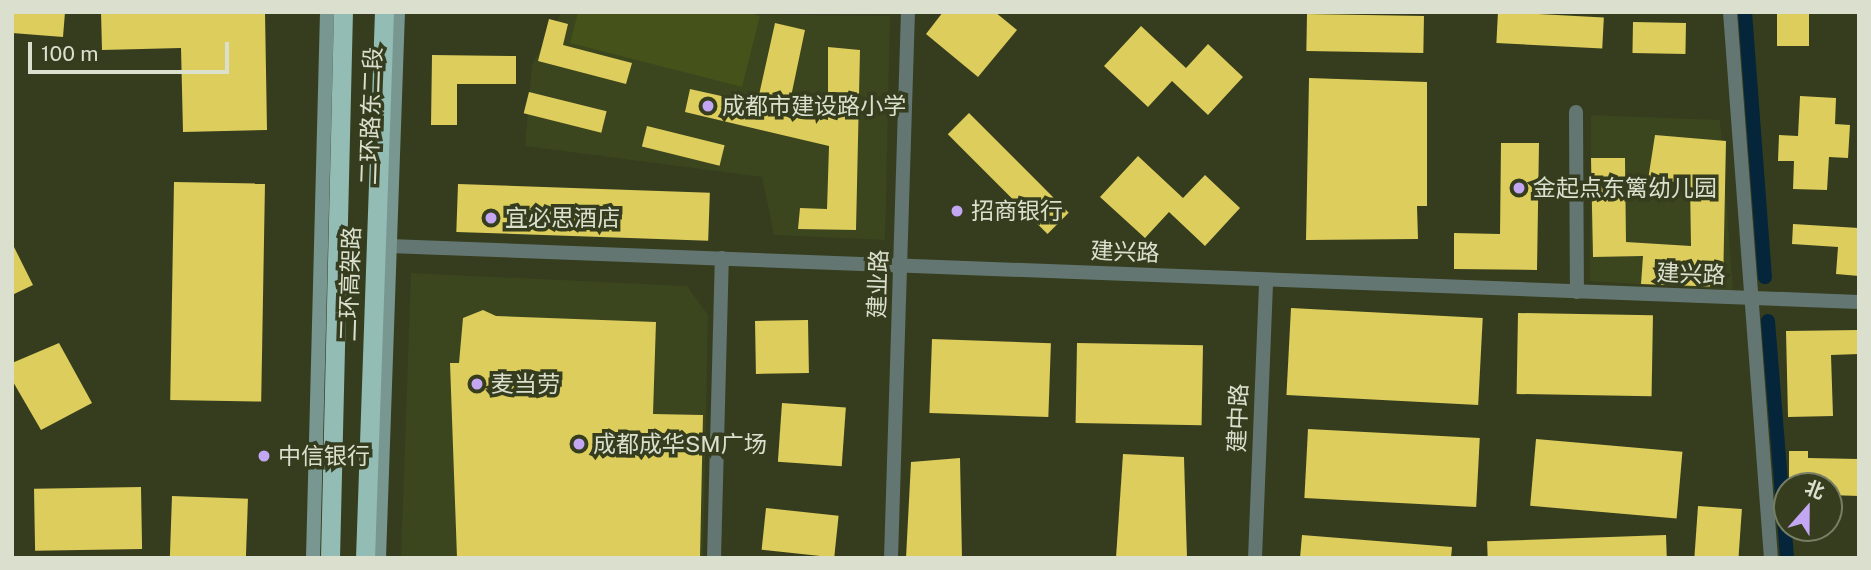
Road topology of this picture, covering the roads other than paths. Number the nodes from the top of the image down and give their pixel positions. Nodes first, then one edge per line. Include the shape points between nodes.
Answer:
1 (327, 12) edge
2 (343, 12) edge
3 (384, 12) edge
4 (398, 12) edge
5 (908, 12) edge
6 (1730, 12) edge
7 (1576, 112) dead end
8 (389, 246) junction
9 (722, 258) junction
10 (902, 265) junction
11 (1266, 280) junction
12 (1577, 292) junction
13 (1749, 299) junction
14 (1859, 302) edge
15 (313, 558) edge
16 (330, 558) edge
17 (365, 558) edge
18 (379, 558) edge
19 (714, 558) edge
20 (891, 558) edge
21 (1255, 558) edge
22 (1771, 558) edge

1 - 15 main road, 二环路东二段
2 - 16 highway, 二环高架路
3 - 17 highway, 二环高架路
4 - 8 main road, 二环路东二段
5 - 10 street, 建业路
6 - 13 street
7 - 12 street
8 - 9 street, 建兴路
8 - 18 main road, 二环路东二段
9 - 10 street, 建兴路
9 - 19 street
10 - 11 street, 建兴路
10 - 20 street, 建业路
11 - 12 street, 建兴路
11 - 21 street, 建中路
12 - 13 street, 建兴路
13 - 14 street, 建兴路
13 - 22 street

